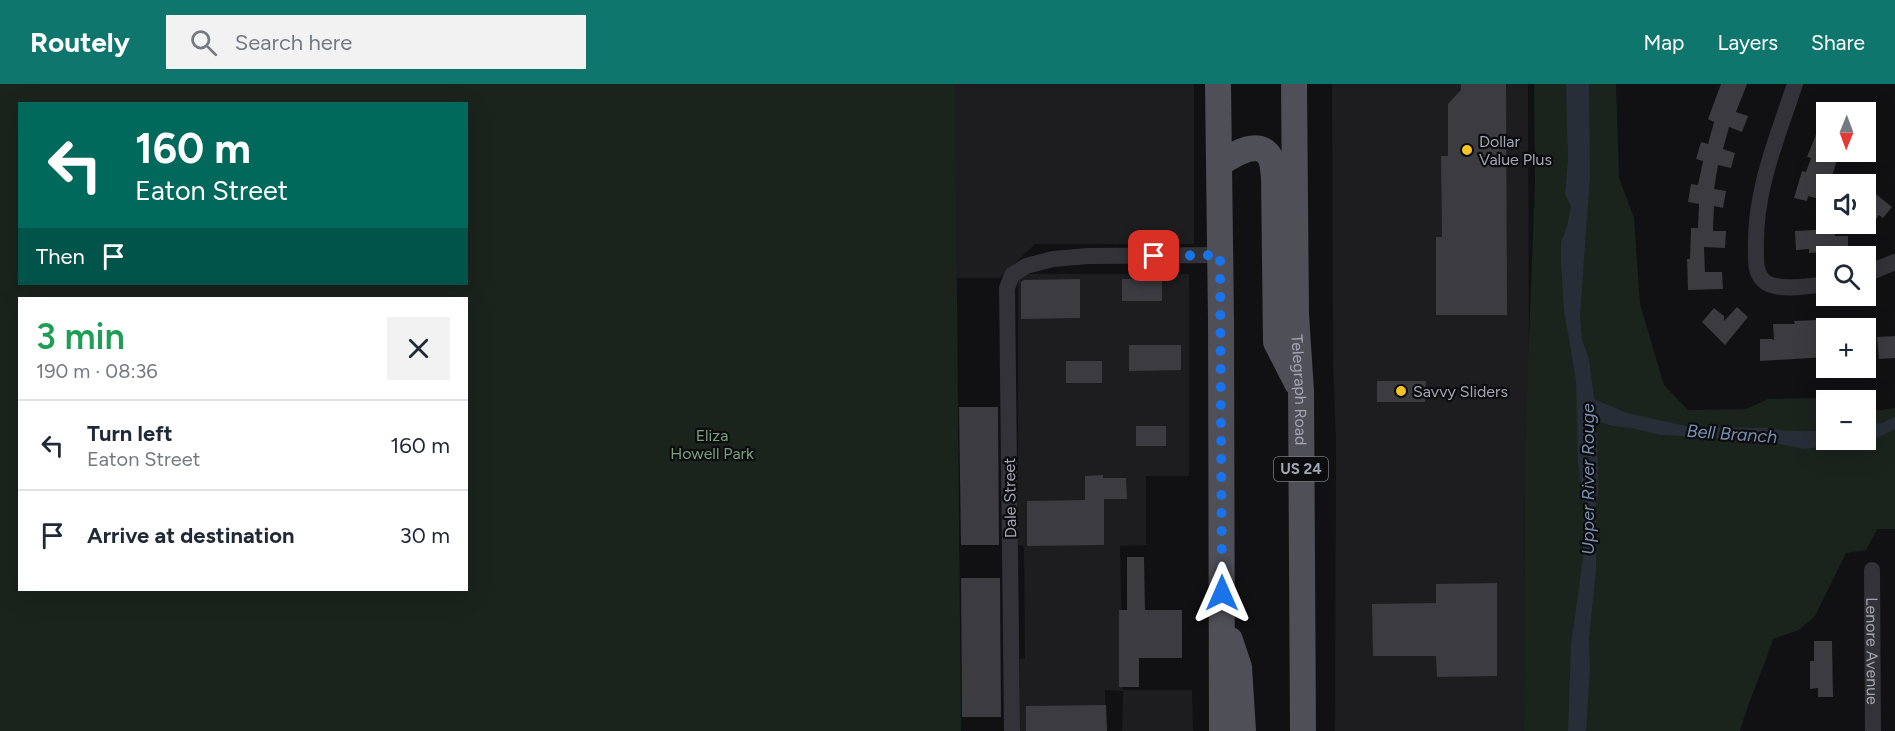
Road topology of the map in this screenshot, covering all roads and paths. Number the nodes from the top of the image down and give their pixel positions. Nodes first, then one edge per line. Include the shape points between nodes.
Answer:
1 (1218, 84) edge
2 (1294, 84) edge
3 (1795, 84) edge
4 (1219, 164) junction
5 (1220, 255) junction
6 (1895, 262) edge
7 (1876, 270) edge
8 (1816, 285) edge
9 (1301, 391) junction
10 (1872, 570) dead end
11 (1222, 614) junction
12 (1012, 731) edge
13 (1222, 731) edge
14 (1243, 731) edge
15 (1303, 731) edge
16 (1873, 731) edge

1 - 4 main road
2 - 9 main road, Telegraph Road / US 24
3 - 8 street via 1758,203 1756,269 1764,282 1777,287
4 - 5 main road
4 - 9 main road via 1253,148 1264,150 1271,158 1275,342
5 - 11 main road
5 - 12 street, Dale Street via 1053,259 1012,274 1007,288
6 - 7 street
9 - 15 main road, Telegraph Road / US 24
10 - 16 street, Lenore Avenue
11 - 13 main road
11 - 14 main road via 1239,667

